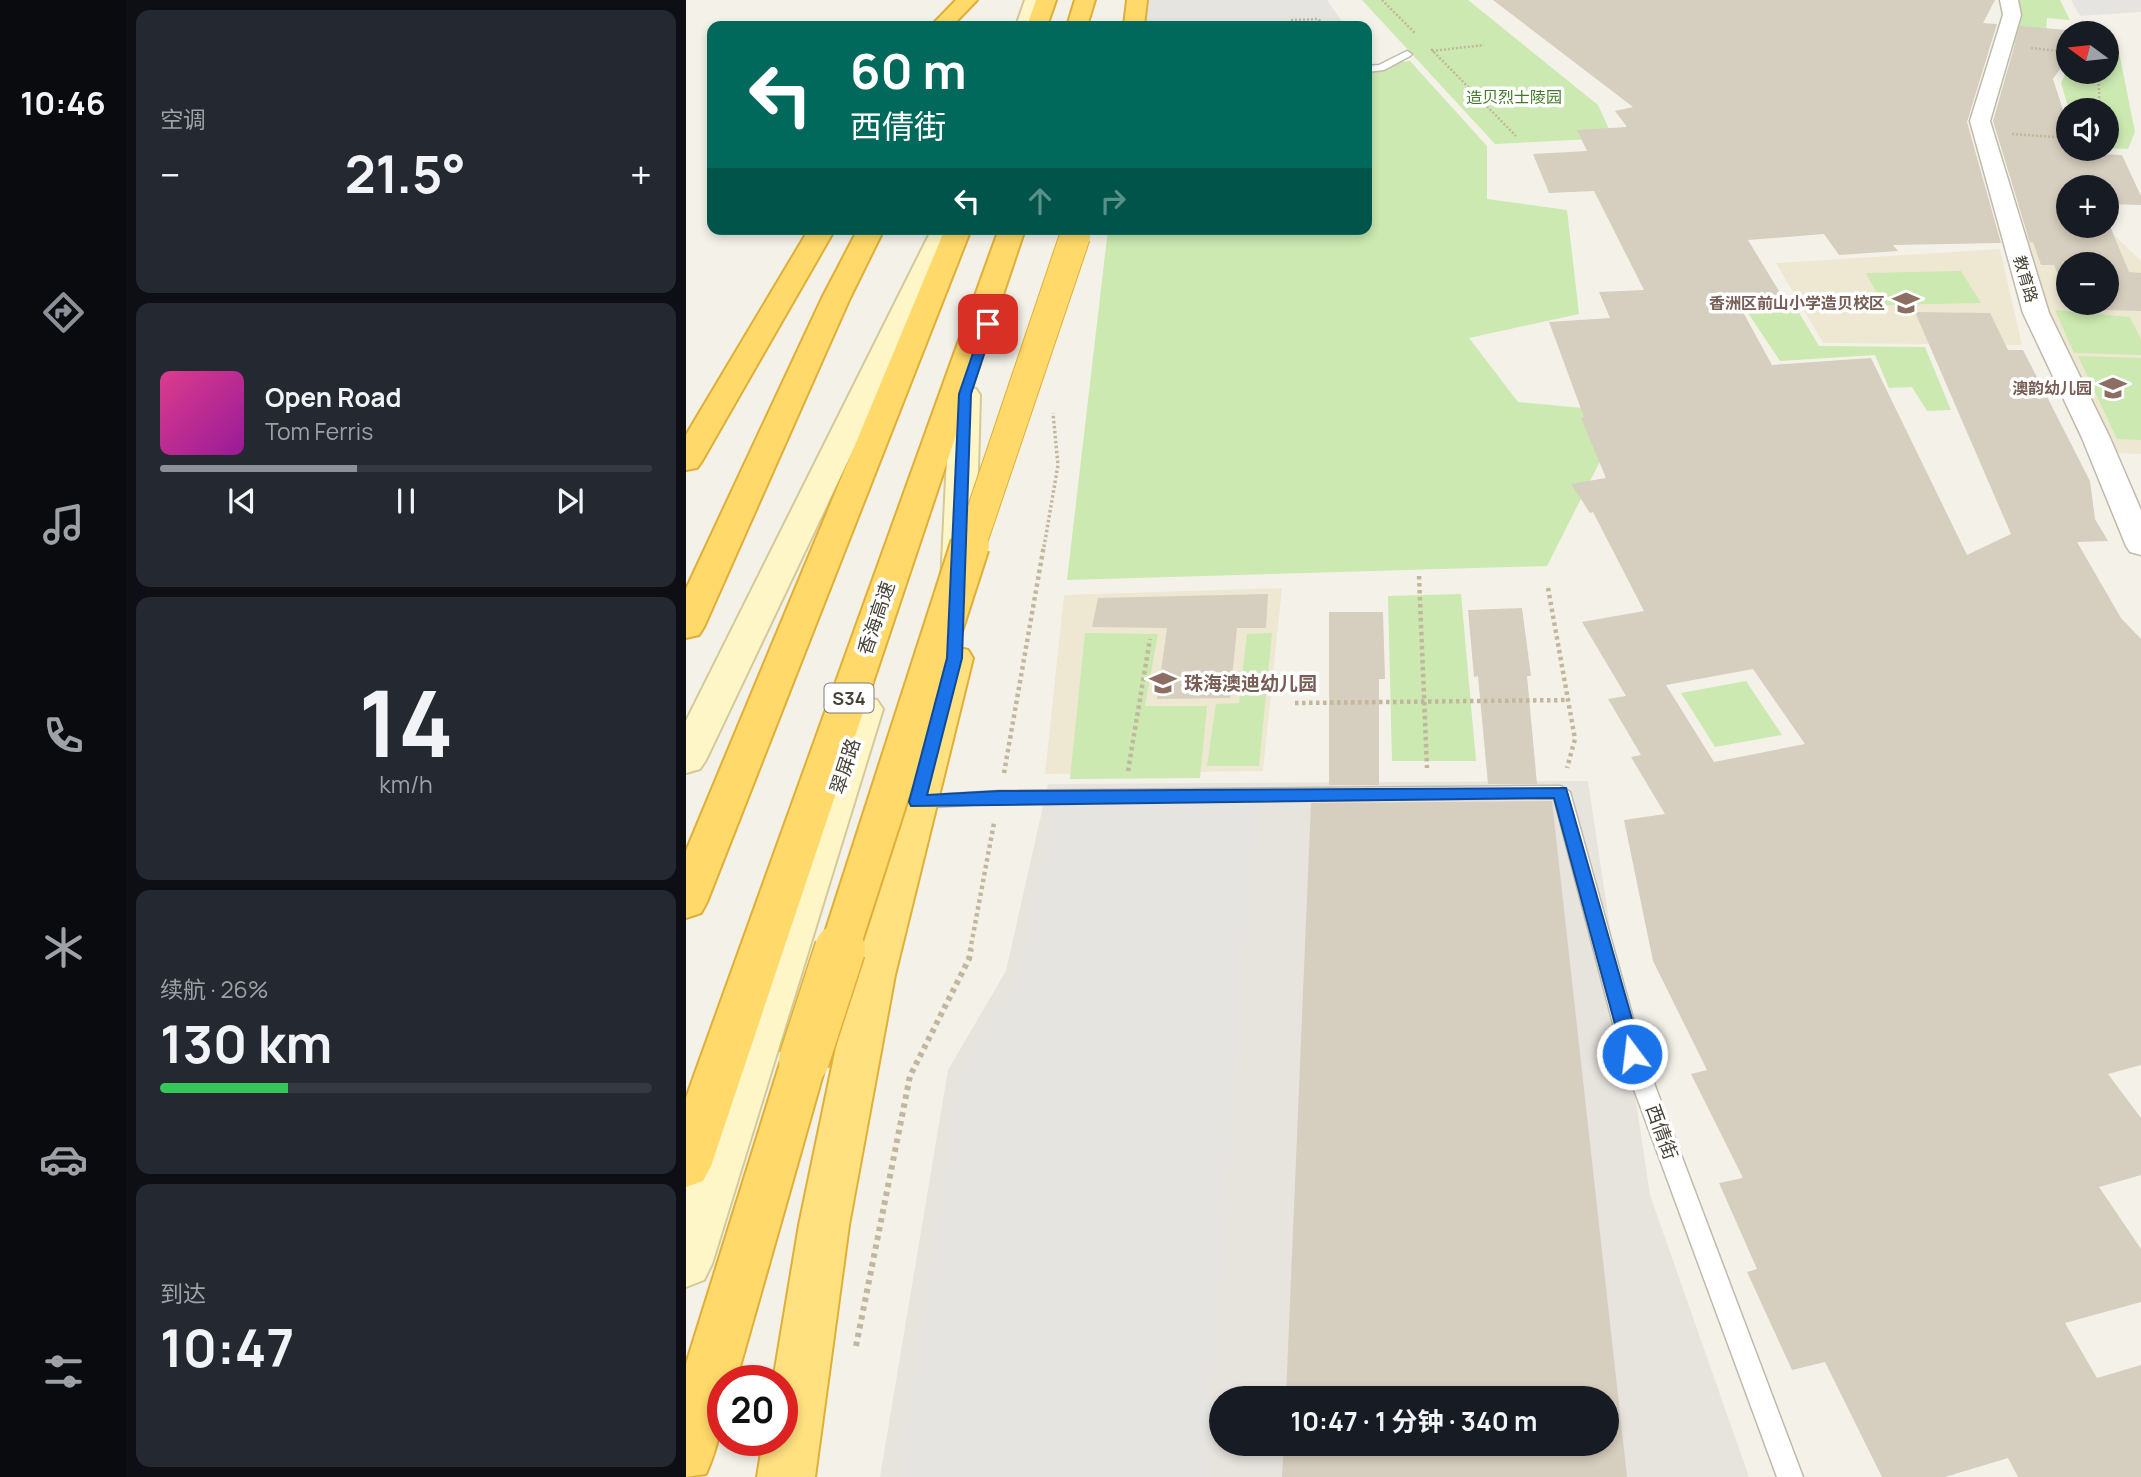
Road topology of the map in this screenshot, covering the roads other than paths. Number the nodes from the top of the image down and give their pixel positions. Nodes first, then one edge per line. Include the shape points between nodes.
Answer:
1 (1035, 0) edge
2 (1046, 0) edge
3 (1086, 0) edge
4 (1137, 0) edge
5 (2009, 0) edge
6 (976, 6) edge
7 (950, 21) edge
8 (1028, 21) edge
9 (1040, 21) edge
10 (1080, 21) edge
11 (1135, 21) edge
12 (1407, 54) road end
13 (1372, 69) edge
14 (818, 235) edge
15 (868, 235) edge
16 (942, 235) edge
17 (956, 235) edge
18 (1010, 235) edge
19 (1017, 235) edge
20 (1075, 235) edge
21 (965, 394) junction
22 (686, 461) edge
23 (2141, 546) edge
24 (686, 626) edge
25 (955, 658) joint
26 (686, 760) edge
27 (917, 802) junction
28 (686, 902) edge
29 (686, 1166) edge
30 (686, 1264) edge
31 (686, 1455) edge
32 (786, 1477) edge
33 (1790, 1477) edge

1 - 8 main road
2 - 9 highway
3 - 10 highway
4 - 11 highway
5 - 23 street, 教育路 via 2012,15 1980,121 2036,313
6 - 7 highway
12 - 13 lane
14 - 22 highway
15 - 24 highway
16 - 26 main road
17 - 28 highway
18 - 29 highway, 香海高速 / S34
19 - 21 main road, 翠屏路
20 - 31 highway, bridge via 804,1060
21 - 25 main road
21 - 30 main road, 翠屏路
25 - 27 highway
27 - 32 highway via 873,975 826,1212
27 - 33 lane, 西倩街 via 999,797 1560,792 1632,1054

